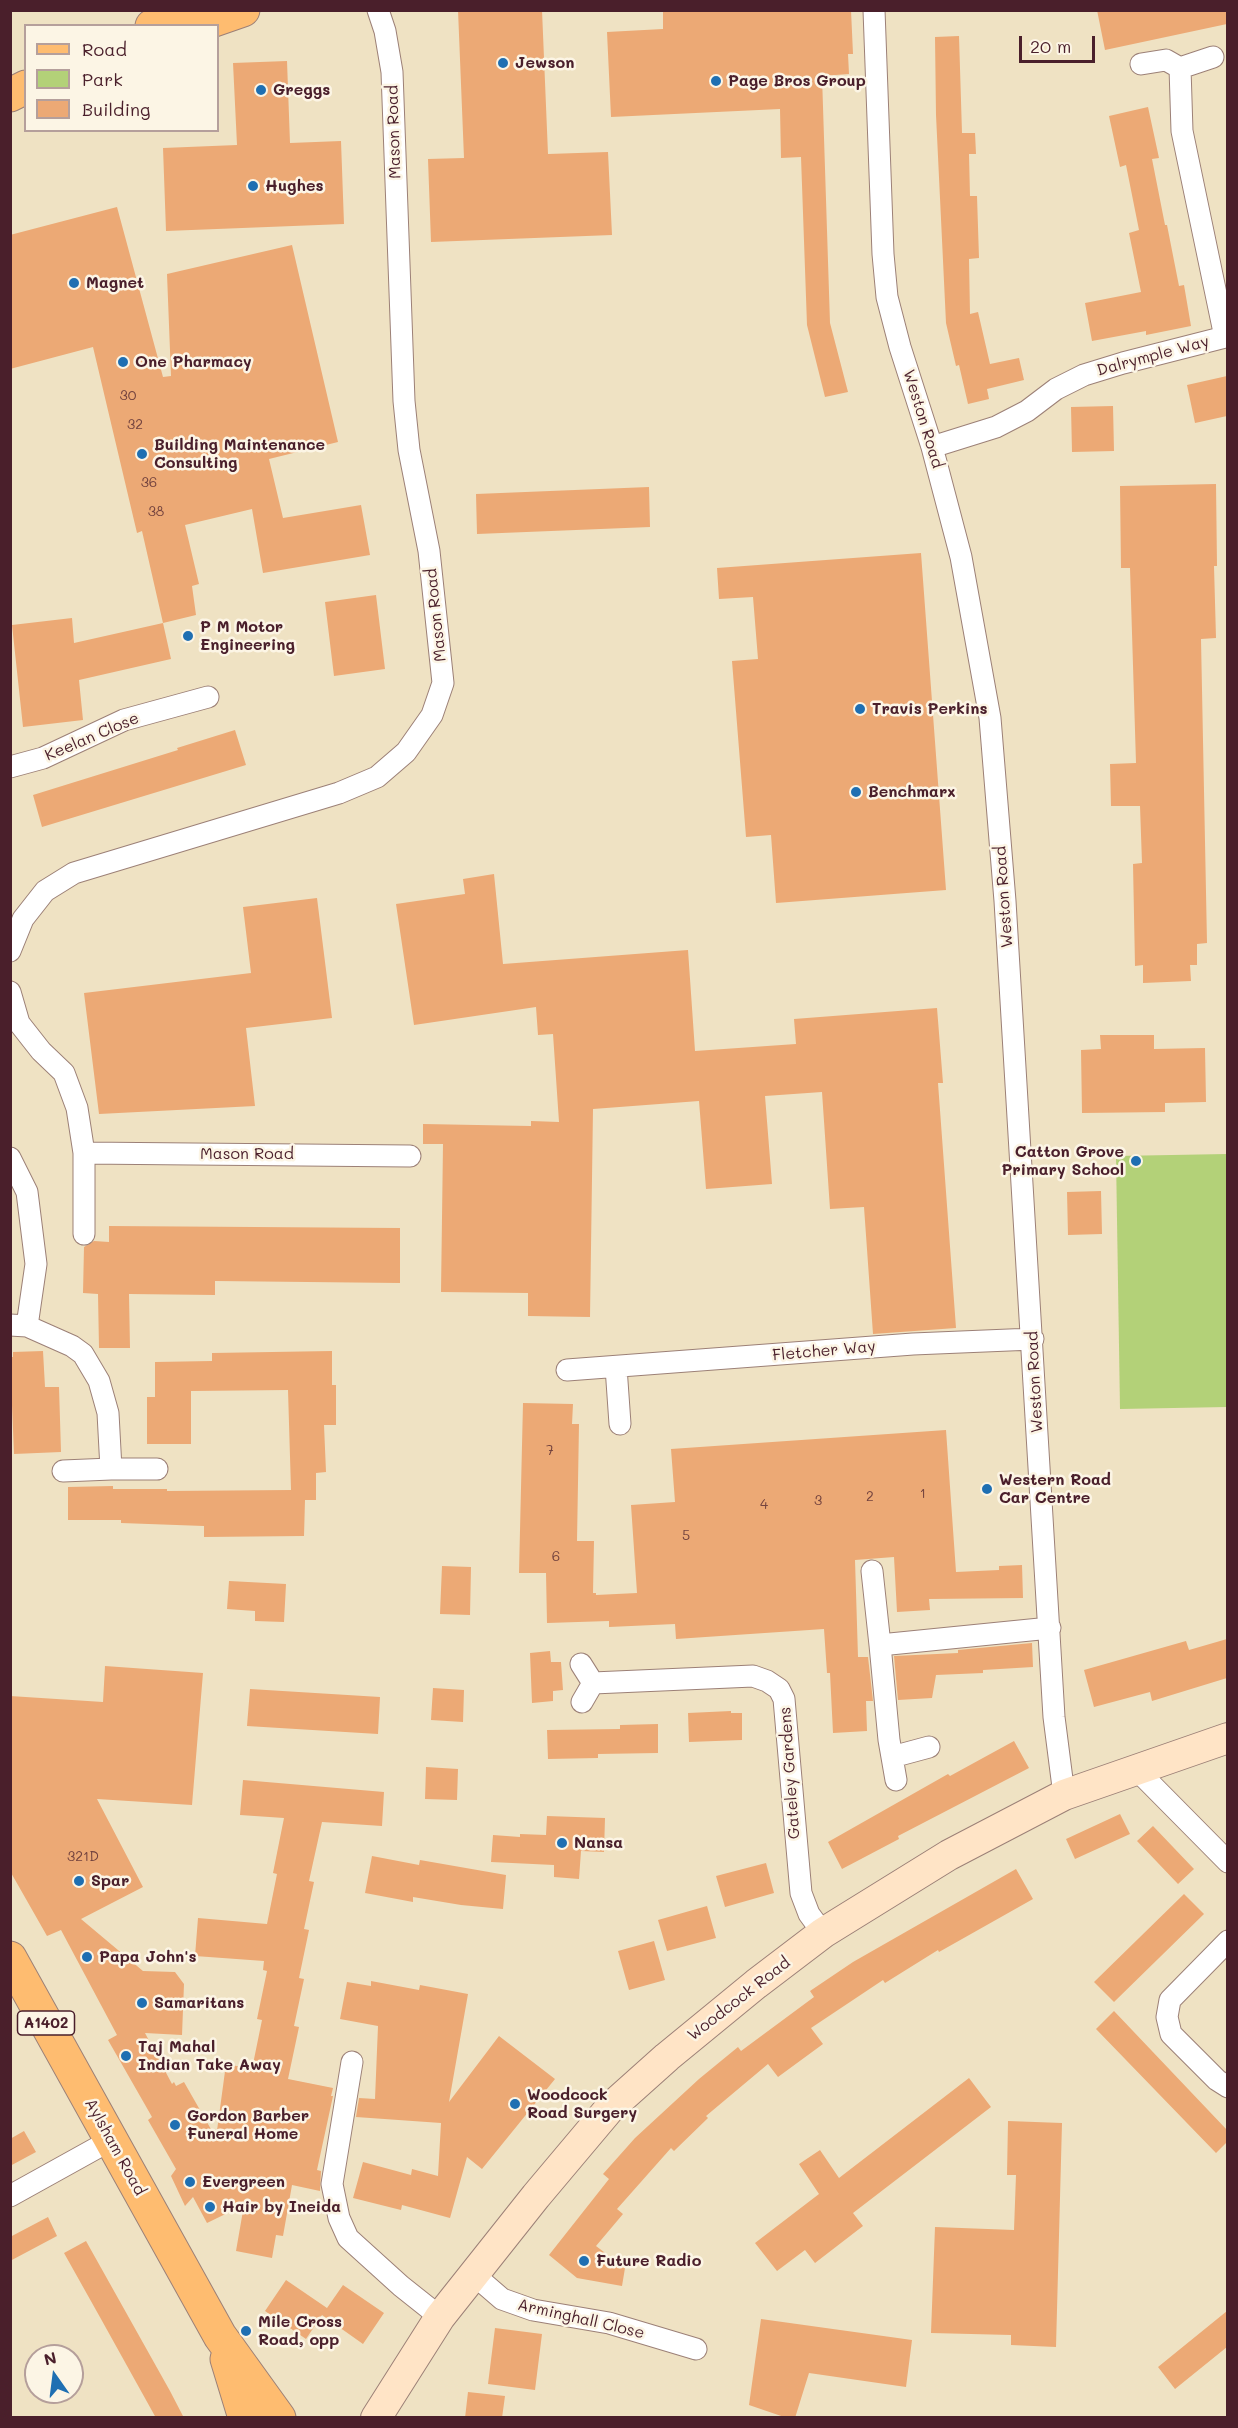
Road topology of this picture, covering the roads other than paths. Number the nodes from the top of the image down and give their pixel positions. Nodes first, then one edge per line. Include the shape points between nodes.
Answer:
1 (182, 10) edge
2 (243, 10) edge
3 (378, 10) edge
4 (874, 10) edge
5 (156, 24) edge
6 (203, 24) edge
7 (1213, 57) dead end
8 (1141, 64) dead end
9 (1180, 68) junction
10 (24, 88) edge
11 (10, 95) edge
12 (1226, 336) edge
13 (932, 447) junction
14 (208, 697) dead end
15 (10, 767) edge
16 (10, 951) edge
17 (10, 992) edge
18 (84, 1153) junction
19 (410, 1156) dead end
20 (10, 1158) edge
21 (84, 1234) dead end
22 (19, 1326) edge
23 (1033, 1339) junction
24 (616, 1368) junction
25 (567, 1370) dead end
26 (620, 1424) dead end
27 (111, 1469) junction
28 (157, 1469) dead end
29 (63, 1472) dead end
30 (872, 1571) dead end
31 (1050, 1628) junction
32 (880, 1645) junction
33 (581, 1664) dead end
34 (593, 1683) junction
35 (582, 1702) dead end
36 (1227, 1738) edge
37 (929, 1747) dead end
38 (892, 1757) junction
39 (1136, 1769) junction
40 (897, 1780) dead end
41 (1064, 1795) junction
42 (1227, 1862) edge
43 (824, 1933) junction
44 (1227, 1941) edge
45 (10, 1958) edge
46 (352, 2062) dead end
47 (1227, 2087) edge
48 (111, 2140) junction
49 (10, 2196) edge
50 (473, 2274) junction
51 (441, 2317) junction
52 (696, 2349) dead end
53 (272, 2416) edge
54 (376, 2418) edge

1 - 5 main road
2 - 6 main road
3 - 16 street, Mason Road via 392,72 404,401 409,450 429,551 443,683 432,715 405,752 377,777 339,793 74,873 45,891 23,919
4 - 13 street, Weston Road via 887,297
7 - 9 street
8 - 9 street via 1166,60
9 - 12 street, Dalrymple Way via 1182,131
10 - 11 main road
12 - 13 street, Dalrymple Way via 1084,375 996,427
13 - 23 street, Weston Road via 961,557 990,718
14 - 15 street, Keelan Close via 124,720 43,758
17 - 18 street via 19,1023 64,1073 76,1108
18 - 19 street, Mason Road
18 - 21 street
20 - 22 street via 27,1192 36,1264
22 - 27 street via 83,1354 99,1381 108,1413
23 - 24 street, Fletcher Way via 913,1344
23 - 31 street, Weston Road
24 - 25 street, Fletcher Way
24 - 26 street
27 - 28 street
27 - 29 street
30 - 32 street
31 - 32 street
31 - 41 street, Weston Road via 1054,1717
32 - 38 street
33 - 34 street
34 - 35 street
34 - 43 street, Gateley Gardens via 753,1676 779,1689 784,1699 801,1893 809,1914
36 - 39 street, Woodcock Road
37 - 38 street
38 - 40 street
39 - 41 street, Woodcock Road
39 - 42 street
41 - 43 street, Woodcock Road via 949,1855
43 - 50 street, Woodcock Road via 729,2006 610,2108
44 - 47 street via 1170,2000 1167,2017 1171,2034
45 - 48 main road, Aylsham Road / A1402
46 - 51 street via 332,2184 339,2218 348,2238
48 - 49 street
48 - 53 main road, Aylsham Road / A1402 via 219,2336
50 - 51 street, Woodcock Road
50 - 52 street, Arminghall Close via 502,2299 533,2310 609,2323
51 - 54 street, Woodcock Road

